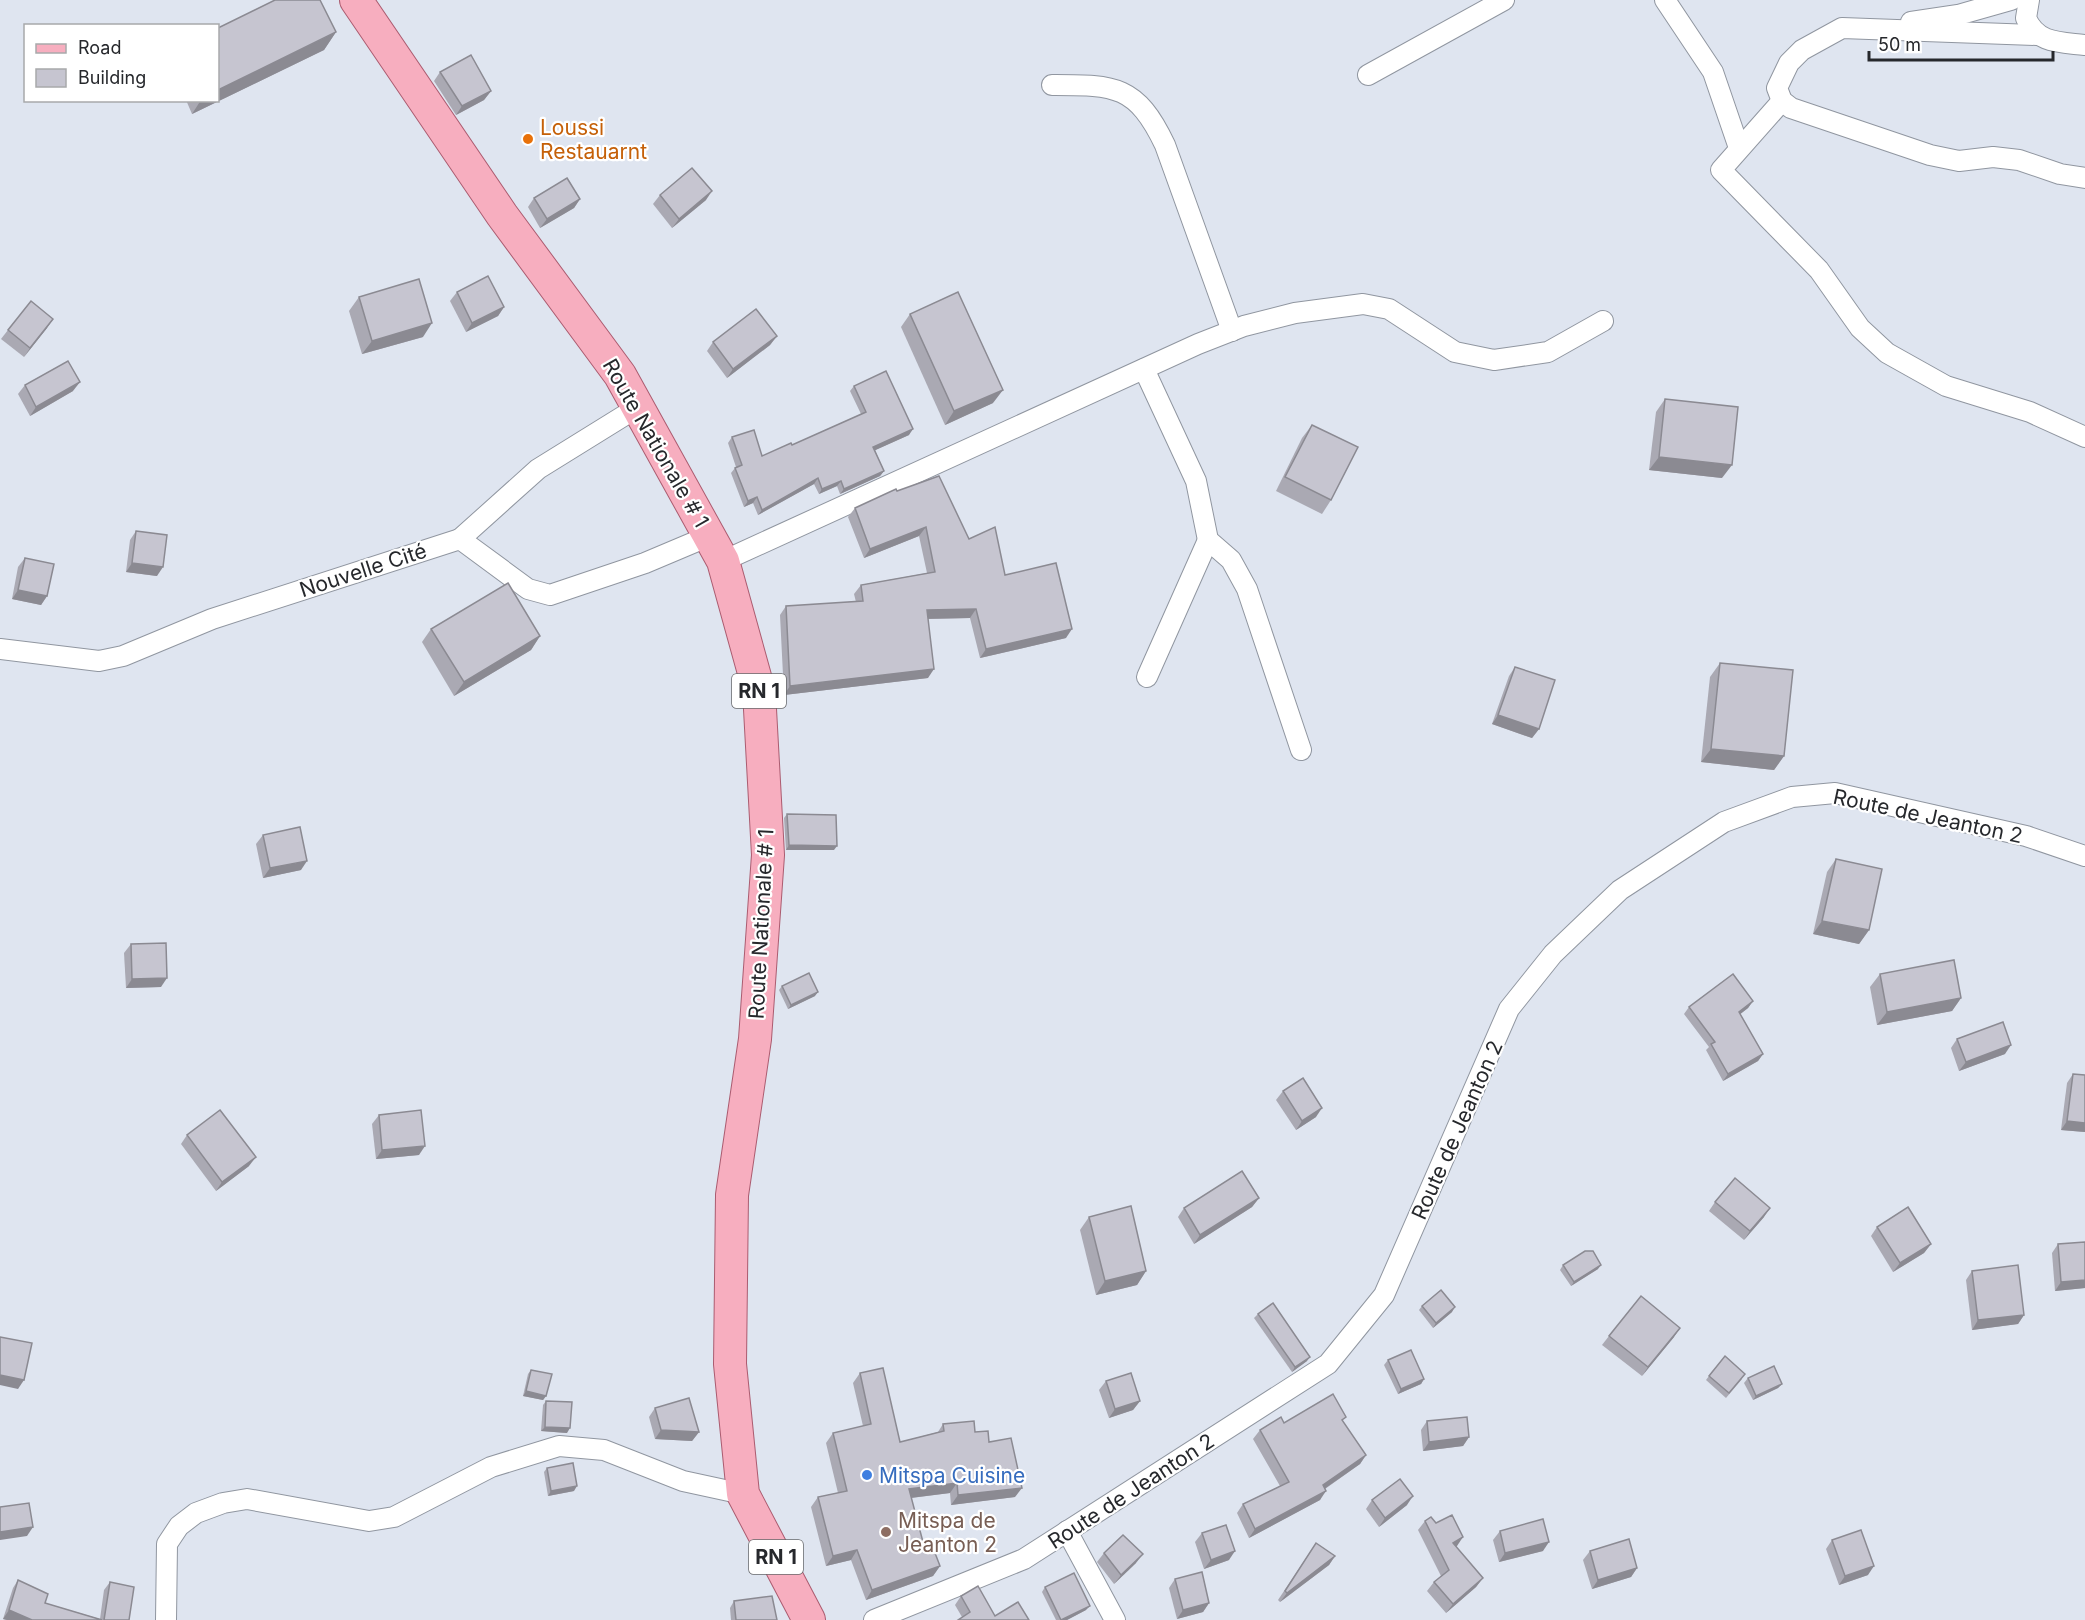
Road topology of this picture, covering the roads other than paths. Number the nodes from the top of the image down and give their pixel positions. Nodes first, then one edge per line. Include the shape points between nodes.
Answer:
1 (356, 0) edge
2 (1504, 0) edge
3 (1665, 0) edge
4 (2011, 0) edge
5 (2029, 0) edge
6 (1864, 29) junction
7 (2037, 35) junction
8 (2085, 45) edge
9 (1368, 75) dead end
10 (1052, 85) dead end
11 (1782, 101) junction
12 (1739, 148) junction
13 (2085, 178) edge
14 (1603, 321) dead end
15 (1232, 331) junction
16 (1144, 369) junction
17 (638, 406) junction
18 (2085, 437) edge
19 (460, 539) junction
20 (1208, 540) junction
21 (716, 548) junction
22 (0, 649) edge
23 (1147, 677) dead end
24 (1301, 750) dead end
25 (2085, 856) edge
26 (743, 1494) junction
27 (1067, 1532) junction
28 (166, 1620) edge
29 (809, 1620) edge
30 (874, 1620) edge
31 (1116, 1620) edge

1 - 17 main road, Route Nationale # 1 / RN 1
2 - 9 street
3 - 12 street via 1713,72
4 - 6 street via 1958,15
5 - 7 street via 2026,18
6 - 7 street
6 - 11 street via 1842,28 1802,50 1779,78 1777,88
7 - 8 street via 2049,41
10 - 15 street via 1103,85 1132,98 1151,116
11 - 12 street
11 - 13 street via 1820,120 1930,155 1959,161 1993,157 2019,160
12 - 18 street via 1721,170 1819,270 1860,328 1887,353 1946,386 2030,412
14 - 15 street via 1548,352 1494,360 1455,352 1389,309 1363,304 1295,313
15 - 16 street
16 - 20 street via 1196,481
16 - 21 street
17 - 19 street via 538,469
17 - 21 main road, Route Nationale # 1 / RN 1
19 - 21 street via 528,589 550,595 645,563
19 - 22 street, Nouvelle Cité via 212,619 123,656 99,661
20 - 23 street
20 - 24 street via 1231,560 1247,590
21 - 26 main road, Route Nationale # 1 / RN 1 via 759,691 768,855 755,1039 732,1195 730,1364
25 - 27 street, Route de Jeanton 2 via 2026,836 1834,793 1792,797 1724,822 1620,890 1553,954 1509,1009 1384,1295 1328,1365
26 - 28 street via 684,1481 604,1449 559,1446 491,1467 394,1517 369,1521 247,1499 223,1503 196,1513 179,1526 167,1544
26 - 29 main road, Route Nationale # 1 / RN 1
27 - 30 street, Route de Jeanton 2 via 1024,1559
27 - 31 street

